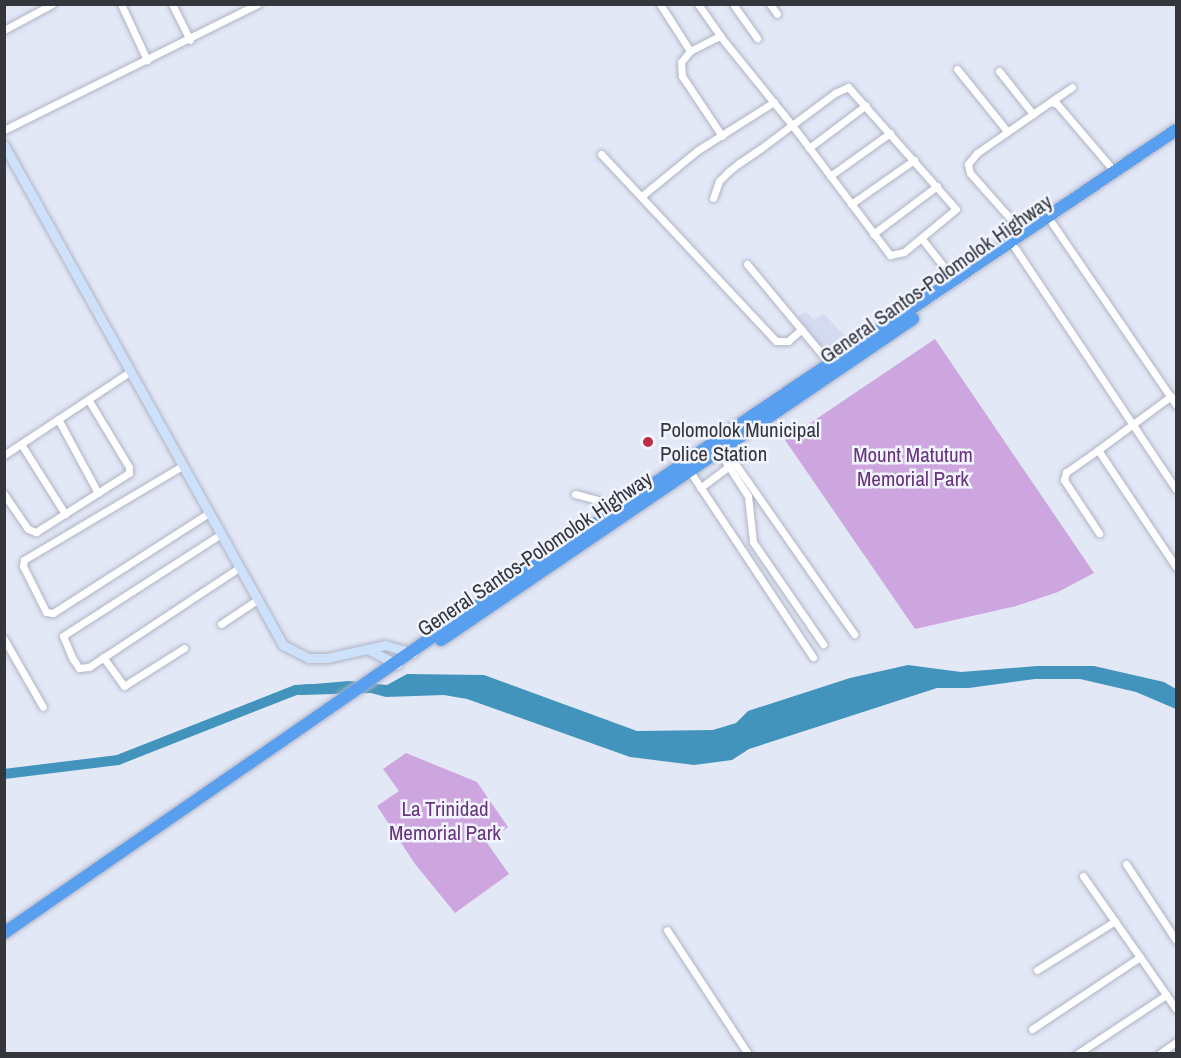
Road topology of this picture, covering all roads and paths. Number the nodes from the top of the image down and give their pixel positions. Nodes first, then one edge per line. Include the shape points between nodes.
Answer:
1 (52, 4) edge
2 (121, 4) edge
3 (172, 4) edge
4 (258, 4) edge
5 (660, 4) edge
6 (698, 4) edge
7 (733, 4) edge
8 (770, 4) edge
9 (777, 14) dead end
10 (4, 30) edge
11 (720, 36) junction
12 (757, 38) dead end
13 (190, 40) junction
14 (690, 51) junction
15 (147, 60) junction
16 (957, 69) dead end
17 (999, 71) dead end
18 (1072, 87) dead end
19 (1053, 100) junction
20 (774, 102) junction
21 (866, 105) junction
22 (1033, 114) junction
23 (792, 125) junction
24 (4, 130) edge
25 (1176, 130) edge
26 (1007, 131) junction
27 (890, 133) junction
28 (722, 136) junction
29 (1176, 139) edge
30 (4, 145) edge
31 (809, 148) junction
32 (601, 154) dead end
33 (914, 160) junction
34 (1115, 172) junction
35 (830, 176) junction
36 (937, 186) junction
37 (643, 195) junction
38 (713, 198) dead end
39 (851, 204) junction
40 (1052, 223) junction
41 (873, 234) junction
42 (1024, 234) junction
43 (922, 239) junction
44 (1015, 248) junction
45 (747, 264) dead end
46 (955, 281) junction
47 (802, 329) junction
48 (830, 364) junction
49 (131, 371) junction
50 (1171, 396) junction
51 (88, 399) junction
52 (1176, 405) edge
53 (58, 419) junction
54 (1132, 422) junction
55 (21, 444) junction
56 (1098, 450) junction
57 (722, 451) junction
58 (4, 455) edge
59 (182, 466) junction
60 (729, 466) junction
61 (691, 473) junction
62 (700, 488) junction
63 (1176, 489) edge
64 (98, 493) junction
65 (4, 494) edge
66 (575, 494) dead end
67 (209, 513) junction
68 (65, 514) junction
69 (609, 516) junction
70 (1099, 533) dead end
71 (221, 534) junction
72 (240, 567) junction
73 (1176, 567) edge
74 (257, 600) junction
75 (221, 624) dead end
76 (854, 634) dead end
77 (4, 639) edge
78 (823, 644) dead end
79 (184, 648) dead end
80 (367, 649) junction
81 (413, 653) junction
82 (103, 657) junction
83 (813, 657) dead end
84 (397, 664) junction
85 (384, 676) junction
86 (345, 703) junction
87 (42, 707) dead end
88 (1126, 864) dead end
89 (1083, 876) dead end
90 (1115, 921) junction
91 (667, 930) dead end
92 (4, 933) edge
93 (4, 940) edge
94 (1176, 940) edge
95 (1140, 957) junction
96 (1037, 970) dead end
97 (1166, 994) junction
98 (1176, 1009) edge
99 (1032, 1029) dead end
100 (1176, 1042) edge
101 (748, 1053) edge
102 (1077, 1053) edge
103 (1159, 1053) edge

1 - 10 street
2 - 15 street
3 - 13 street
4 - 13 street
5 - 14 street
6 - 11 street
7 - 12 street
8 - 9 street
11 - 14 street
11 - 20 street
13 - 15 street
14 - 28 street via 681,62 682,76
15 - 24 street
16 - 26 street
17 - 22 street
18 - 19 street
19 - 22 street
19 - 34 street
20 - 23 street
20 - 28 street
21 - 23 street via 852,88 844,88
21 - 27 street
21 - 31 street
22 - 26 street
23 - 31 street
23 - 38 street via 724,176
25 - 34 highway
26 - 42 street via 977,153 967,167
27 - 33 street
27 - 35 street
28 - 37 street
29 - 40 highway, General Santos-Polomolok Highway
30 - 49 street
31 - 35 street
32 - 37 street
33 - 36 street
33 - 39 street
34 - 42 highway
35 - 39 street
36 - 41 street
36 - 43 street via 956,211
37 - 47 street via 776,341 788,341
39 - 41 street
40 - 44 highway, General Santos-Polomolok Highway
40 - 50 street
41 - 43 street via 896,257
42 - 46 highway
43 - 46 street
44 - 54 street
44 - 57 highway, General Santos-Polomolok Highway
45 - 47 street
46 - 48 highway
47 - 48 street
48 - 69 highway
49 - 51 street
49 - 59 street
50 - 52 street
50 - 54 street
51 - 53 street
51 - 64 street via 129,469
53 - 55 street
53 - 64 street
54 - 56 street
54 - 63 street
55 - 58 street
55 - 68 street
56 - 70 street via 1065,472 1064,480
56 - 73 street
57 - 60 street
57 - 61 highway, General Santos-Polomolok Highway
57 - 76 street
59 - 67 street
59 - 67 street via 24,560 23,566 46,612 53,613
60 - 62 street
60 - 78 street via 748,496 753,542
61 - 62 street
61 - 85 highway, General Santos-Polomolok Highway
62 - 83 street
64 - 68 street
65 - 68 street via 31,532
66 - 69 street via 597,500
67 - 71 street
69 - 81 highway
71 - 72 street
71 - 82 street via 62,637 79,668 89,667
72 - 74 street
72 - 82 street
74 - 75 street
74 - 80 street via 279,640 296,654 327,658
77 - 87 street
79 - 82 street via 124,686
80 - 81 street via 392,645
80 - 84 street
81 - 84 highway
84 - 85 highway
85 - 86 highway
86 - 92 highway
86 - 93 highway
88 - 94 street
89 - 90 street
90 - 95 street
90 - 96 street
91 - 101 street
95 - 97 street
95 - 99 street
97 - 98 street
97 - 102 street
100 - 103 street

